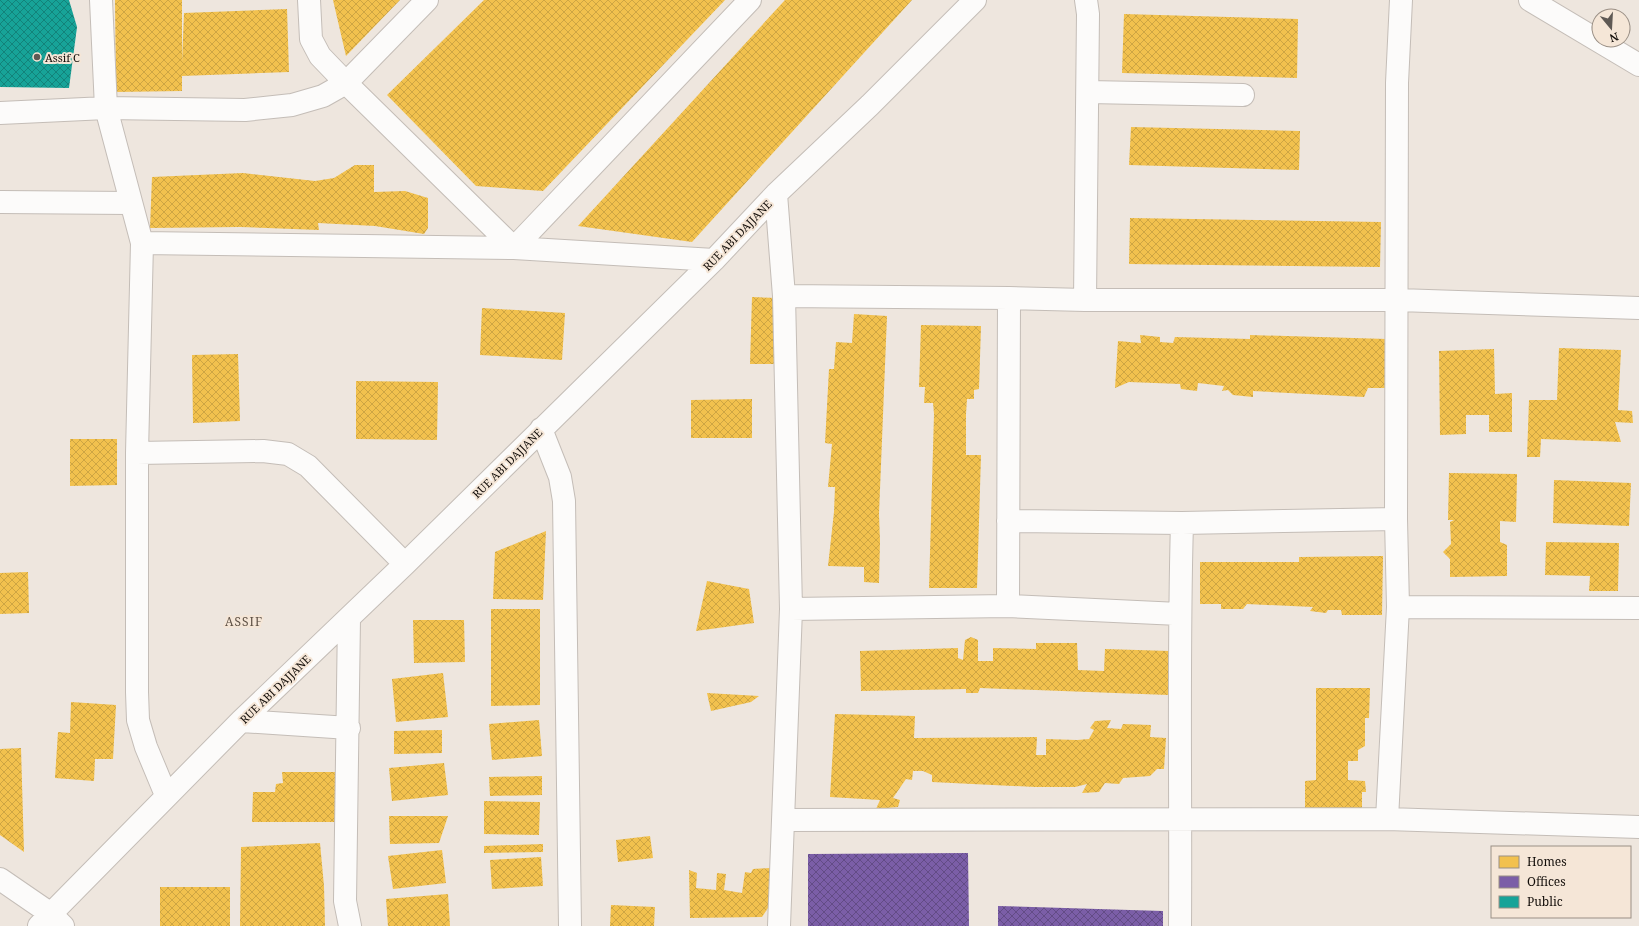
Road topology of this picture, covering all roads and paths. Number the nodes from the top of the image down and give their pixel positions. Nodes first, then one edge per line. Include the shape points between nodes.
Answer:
1 (101, 0) edge
2 (308, 0) edge
3 (427, 0) edge
4 (750, 0) edge
5 (975, 0) edge
6 (1086, 0) edge
7 (1401, 0) edge
8 (1530, 0) edge
9 (1639, 65) edge
10 (346, 82) junction
11 (1088, 92) junction
12 (1243, 95) dead end
13 (106, 108) junction
14 (0, 113) edge
15 (776, 194) junction
16 (0, 202) edge
17 (130, 203) junction
18 (142, 243) junction
19 (514, 248) junction
20 (714, 260) junction
21 (784, 296) junction
22 (1009, 298) junction
23 (1085, 300) junction
24 (1398, 300) junction
25 (1639, 308) edge
26 (541, 429) junction
27 (137, 453) junction
28 (1396, 519) junction
29 (1008, 520) junction
30 (1182, 524) junction
31 (405, 564) junction
32 (1008, 606) junction
33 (1398, 607) junction
34 (1639, 608) edge
35 (791, 609) junction
36 (1179, 614) junction
37 (349, 618) junction
38 (241, 721) junction
39 (349, 728) junction
40 (166, 795) junction
41 (1387, 819) junction
42 (783, 820) junction
43 (1181, 820) junction
44 (1639, 827) edge
45 (0, 879) edge
46 (51, 922) edge
47 (350, 926) edge
48 (570, 926) edge
49 (779, 926) edge
50 (1180, 926) edge

1 - 13 street
2 - 10 street via 311,39 320,56
3 - 10 street
4 - 19 street
5 - 15 street, RUE ABI DAJJANE
6 - 11 street
7 - 24 street via 1397,84
8 - 9 street
10 - 13 street via 323,96 292,105 245,110
10 - 19 street
11 - 12 street
11 - 23 street
13 - 14 street
13 - 17 street
15 - 20 street, RUE ABI DAJJANE
15 - 21 street
16 - 17 street
17 - 18 street
18 - 19 street
18 - 27 street
19 - 20 street
20 - 26 street, RUE ABI DAJJANE
21 - 22 street
21 - 35 street
22 - 23 street
22 - 29 street
23 - 24 street
24 - 25 street
24 - 28 street
26 - 31 street, RUE ABI DAJJANE
26 - 48 street via 560,477 564,501
27 - 31 street via 263,451 288,454 308,466
27 - 40 street via 138,720
28 - 30 street
28 - 33 street
29 - 30 street
29 - 32 street
30 - 36 street
31 - 37 street, RUE ABI DAJJANE
32 - 35 street
32 - 36 street
33 - 34 street
33 - 41 street
35 - 42 street
36 - 43 street
37 - 38 street, RUE ABI DAJJANE
37 - 39 street
38 - 39 street
38 - 40 street, RUE ABI DAJJANE
39 - 47 street via 346,901
40 - 46 street, RUE ABI DAJJANE
41 - 43 street
41 - 44 street
42 - 43 street
42 - 49 street
43 - 50 street
45 - 46 street

